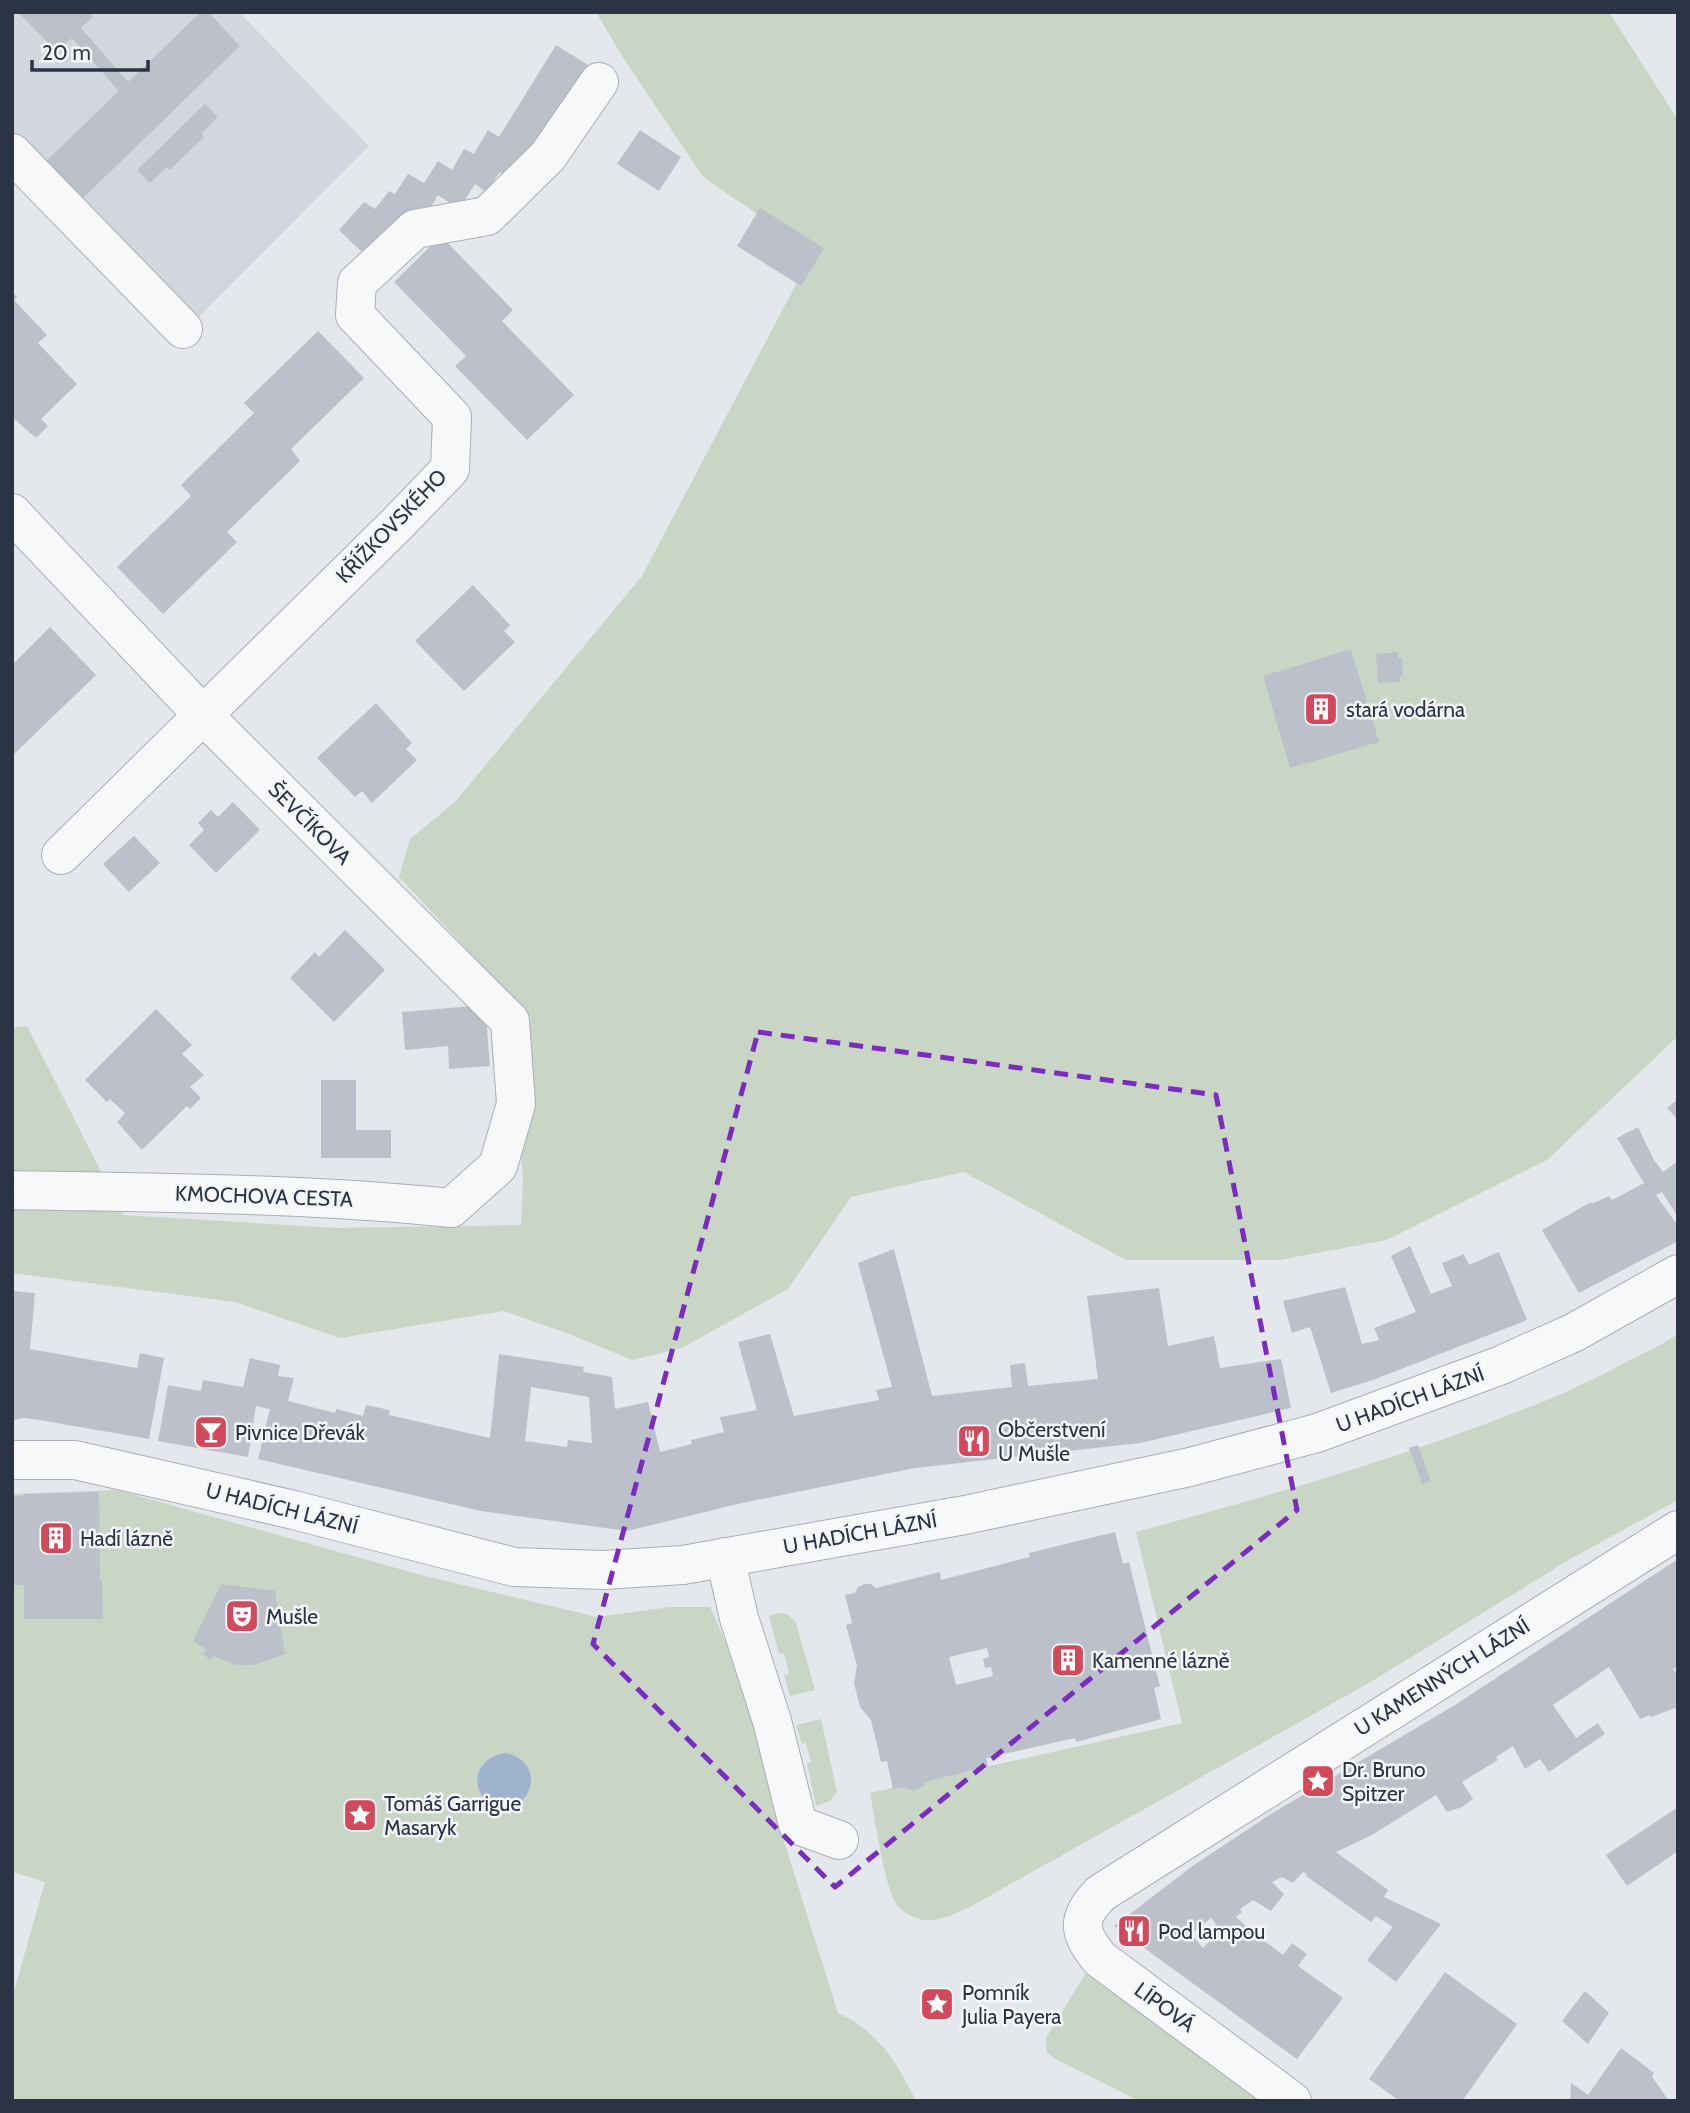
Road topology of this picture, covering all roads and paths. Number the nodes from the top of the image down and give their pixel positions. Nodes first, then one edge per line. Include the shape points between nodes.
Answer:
1 (599, 82) dead end
2 (12, 153) edge
3 (183, 329) dead end
4 (17, 528) edge
5 (202, 714) junction
6 (61, 855) dead end
7 (498, 1166) joint
8 (12, 1190) edge
9 (1678, 1274) edge
10 (12, 1460) edge
11 (1678, 1530) edge
12 (725, 1557) junction
13 (839, 1840) dead end
14 (1101, 1893) joint
15 (1292, 2101) edge

1 - 5 street, KŘÍŽKOVSKÉHO via 548,156 487,216 415,229 357,283 355,315 452,416 450,469
2 - 3 street
4 - 5 street, ŠEVČÍKOVA
5 - 6 street, KŘÍŽKOVSKÉHO
5 - 7 street, ŠEVČÍKOVA via 510,1021 516,1104
7 - 8 street, KMOCHOVA CESTA via 451,1208 378,1200
9 - 12 street, U HADÍCH LÁZNÍ via 1575,1332 1499,1366 1317,1433 1190,1467 979,1512
10 - 12 street, U HADÍCH LÁZNÍ via 75,1460 514,1567 603,1570 683,1565
11 - 14 street, U KAMENNÝCH LÁZNÍ
12 - 13 street via 798,1825
14 - 15 street, LÍPOVÁ via 1087,1906 1082,1926 1087,1943 1100,1959

